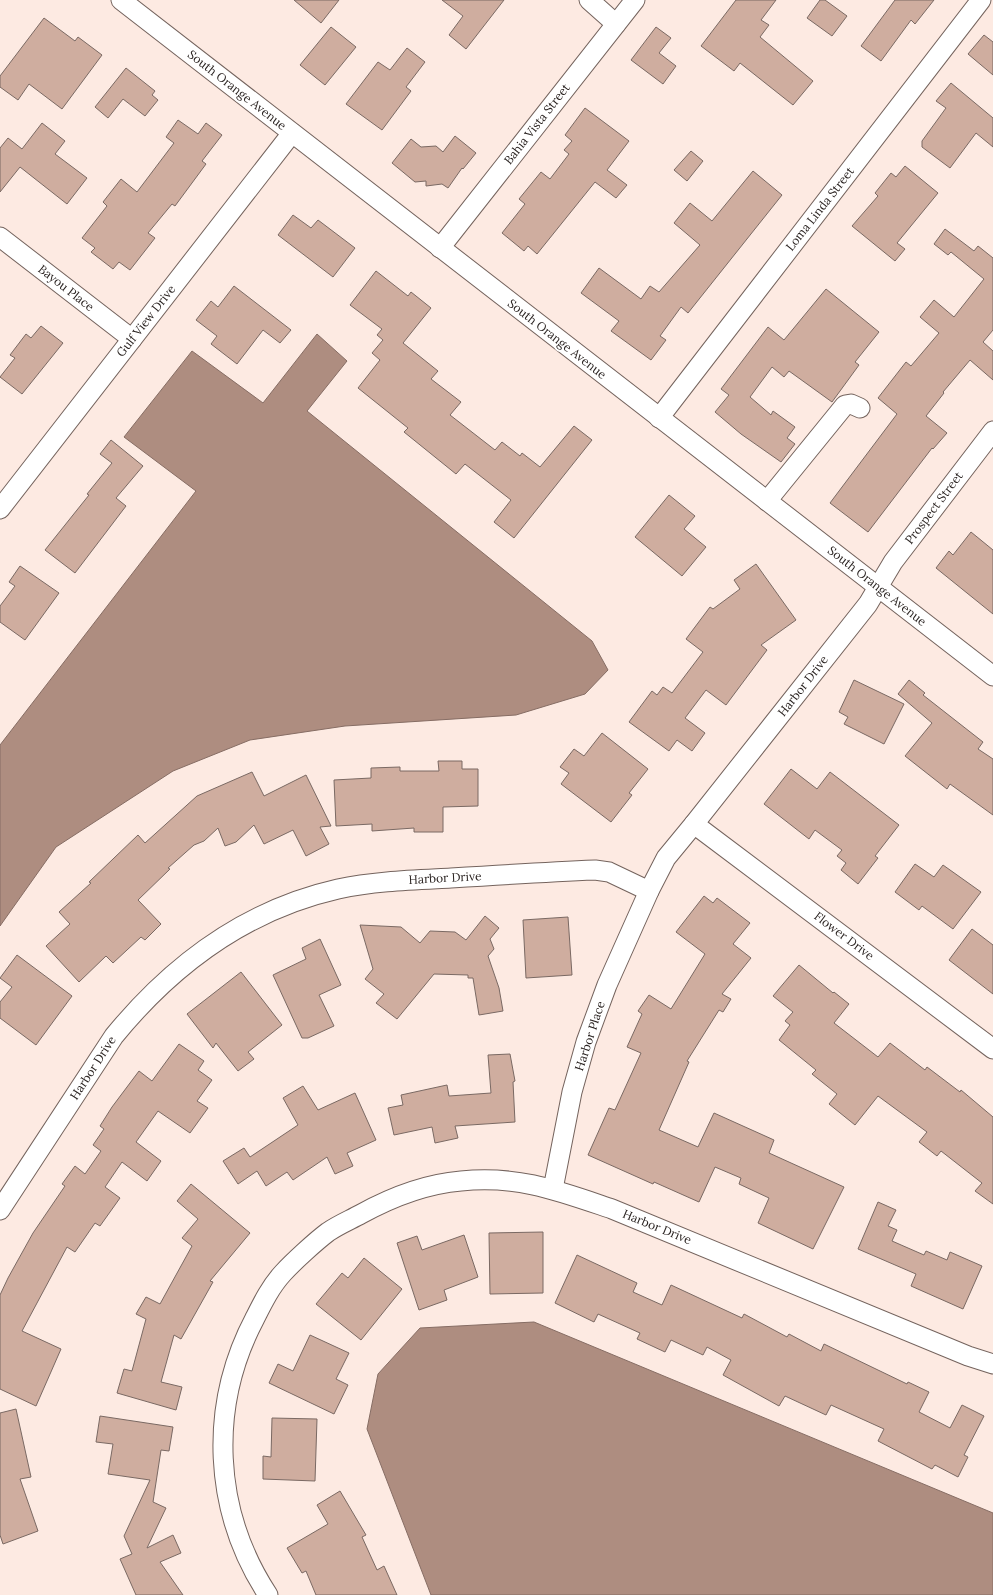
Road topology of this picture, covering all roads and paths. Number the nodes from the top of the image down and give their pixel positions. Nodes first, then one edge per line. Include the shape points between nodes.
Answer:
1 (121, 0) edge
2 (589, 0) edge
3 (635, 0) edge
4 (981, 0) edge
5 (616, 24) junction
6 (292, 132) junction
7 (0, 237) edge
8 (440, 248) junction
9 (132, 339) junction
10 (860, 408) dead end
11 (659, 418) junction
12 (993, 431) edge
13 (767, 501) junction
14 (0, 509) edge
15 (877, 586) junction
16 (993, 676) edge
17 (694, 824) junction
18 (649, 891) junction
19 (993, 1049) edge
20 (553, 1189) junction
21 (0, 1210) edge
22 (993, 1364) edge
23 (268, 1595) edge

1 - 6 street, South Orange Avenue
2 - 5 street
3 - 5 street, Bahia Vista Street
4 - 11 street, Loma Linda Street
5 - 8 street, Bahia Vista Street
6 - 8 street, South Orange Avenue
6 - 9 street, Gulf View Drive
7 - 9 street, Bayou Place
8 - 11 street, South Orange Avenue
9 - 14 street, Gulf View Drive
10 - 13 street via 851,404 845,406
11 - 13 street, South Orange Avenue
12 - 15 street, Prospect Street
13 - 15 street, South Orange Avenue
15 - 16 street, South Orange Avenue
15 - 17 street, Harbor Drive via 868,604
17 - 18 street, Harbor Drive via 666,858
17 - 19 street, Flower Drive
18 - 20 street, Harbor Place via 607,985 586,1042 572,1092
18 - 21 street, Harbor Drive via 609,872 595,870 381,882 301,899 248,922 173,973 130,1016
20 - 22 street, Harbor Drive via 621,1213
20 - 23 street, Harbor Drive via 495,1179 452,1182 408,1192 384,1201 328,1232 283,1273 269,1292 235,1362 226,1402 223,1454 238,1536

